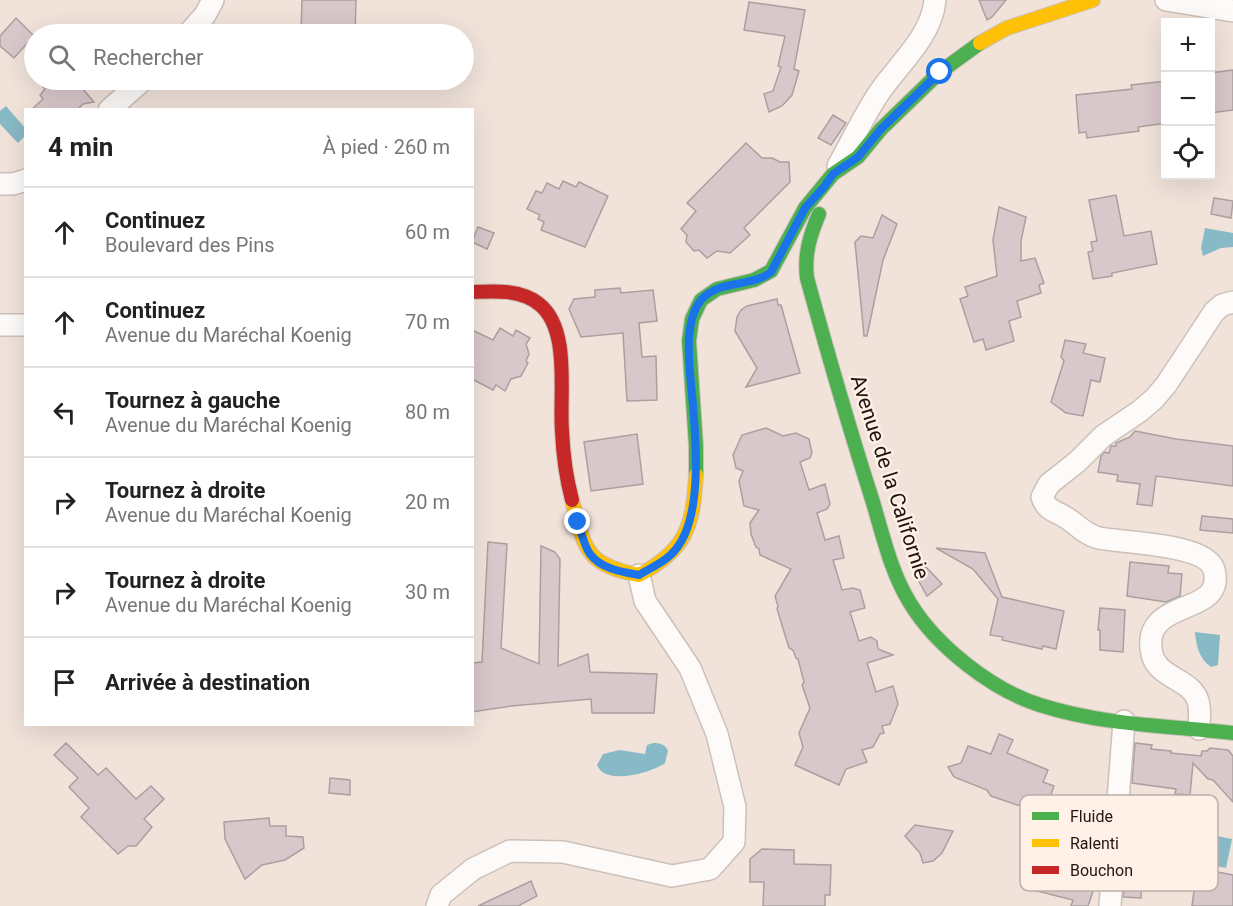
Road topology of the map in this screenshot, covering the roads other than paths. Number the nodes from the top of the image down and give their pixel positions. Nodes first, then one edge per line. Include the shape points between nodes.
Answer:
1 (213, 0) edge
2 (935, 0) edge
3 (1093, 0) edge
4 (1166, 0) edge
5 (1233, 12) edge
6 (197, 24) edge
7 (132, 90) edge
8 (112, 108) edge
9 (829, 180) junction
10 (24, 181) edge
11 (0, 184) edge
12 (474, 292) edge
13 (1233, 302) edge
14 (0, 325) edge
15 (24, 325) edge
16 (639, 575) junction
17 (1124, 721) junction
18 (1199, 729) junction
19 (1233, 734) edge
20 (1118, 795) edge
21 (1111, 891) edge
22 (437, 906) edge
23 (1110, 906) edge

1 - 6 street
2 - 9 street via 932,20 925,32 880,91
3 - 9 street via 1007,28 975,46 940,72 858,157
4 - 5 street
7 - 8 street
9 - 16 street via 805,208 771,272 764,278 712,292 696,310 688,348 694,420 694,501 688,527 677,549
9 - 17 street, Avenue de la Californie via 807,240 807,278 880,525 910,602 969,665 995,685 1039,705
10 - 11 street
12 - 16 street via 498,291 534,301 552,321 561,362 566,479 578,522 590,554 609,568
13 - 18 street via 1214,312 1154,399 1103,436 1049,484 1042,497 1049,509 1088,535 1176,549 1200,556 1214,567 1213,590 1201,600 1166,615 1153,630 1151,643 1152,656 1158,664 1195,694
14 - 15 street
16 - 22 street via 645,601 690,668 717,734 735,807 734,842 710,869 672,876 563,852 510,851 473,869 441,894
17 - 18 street, Avenue de la Californie
17 - 20 street
18 - 19 street, Avenue de la Californie
21 - 23 street

